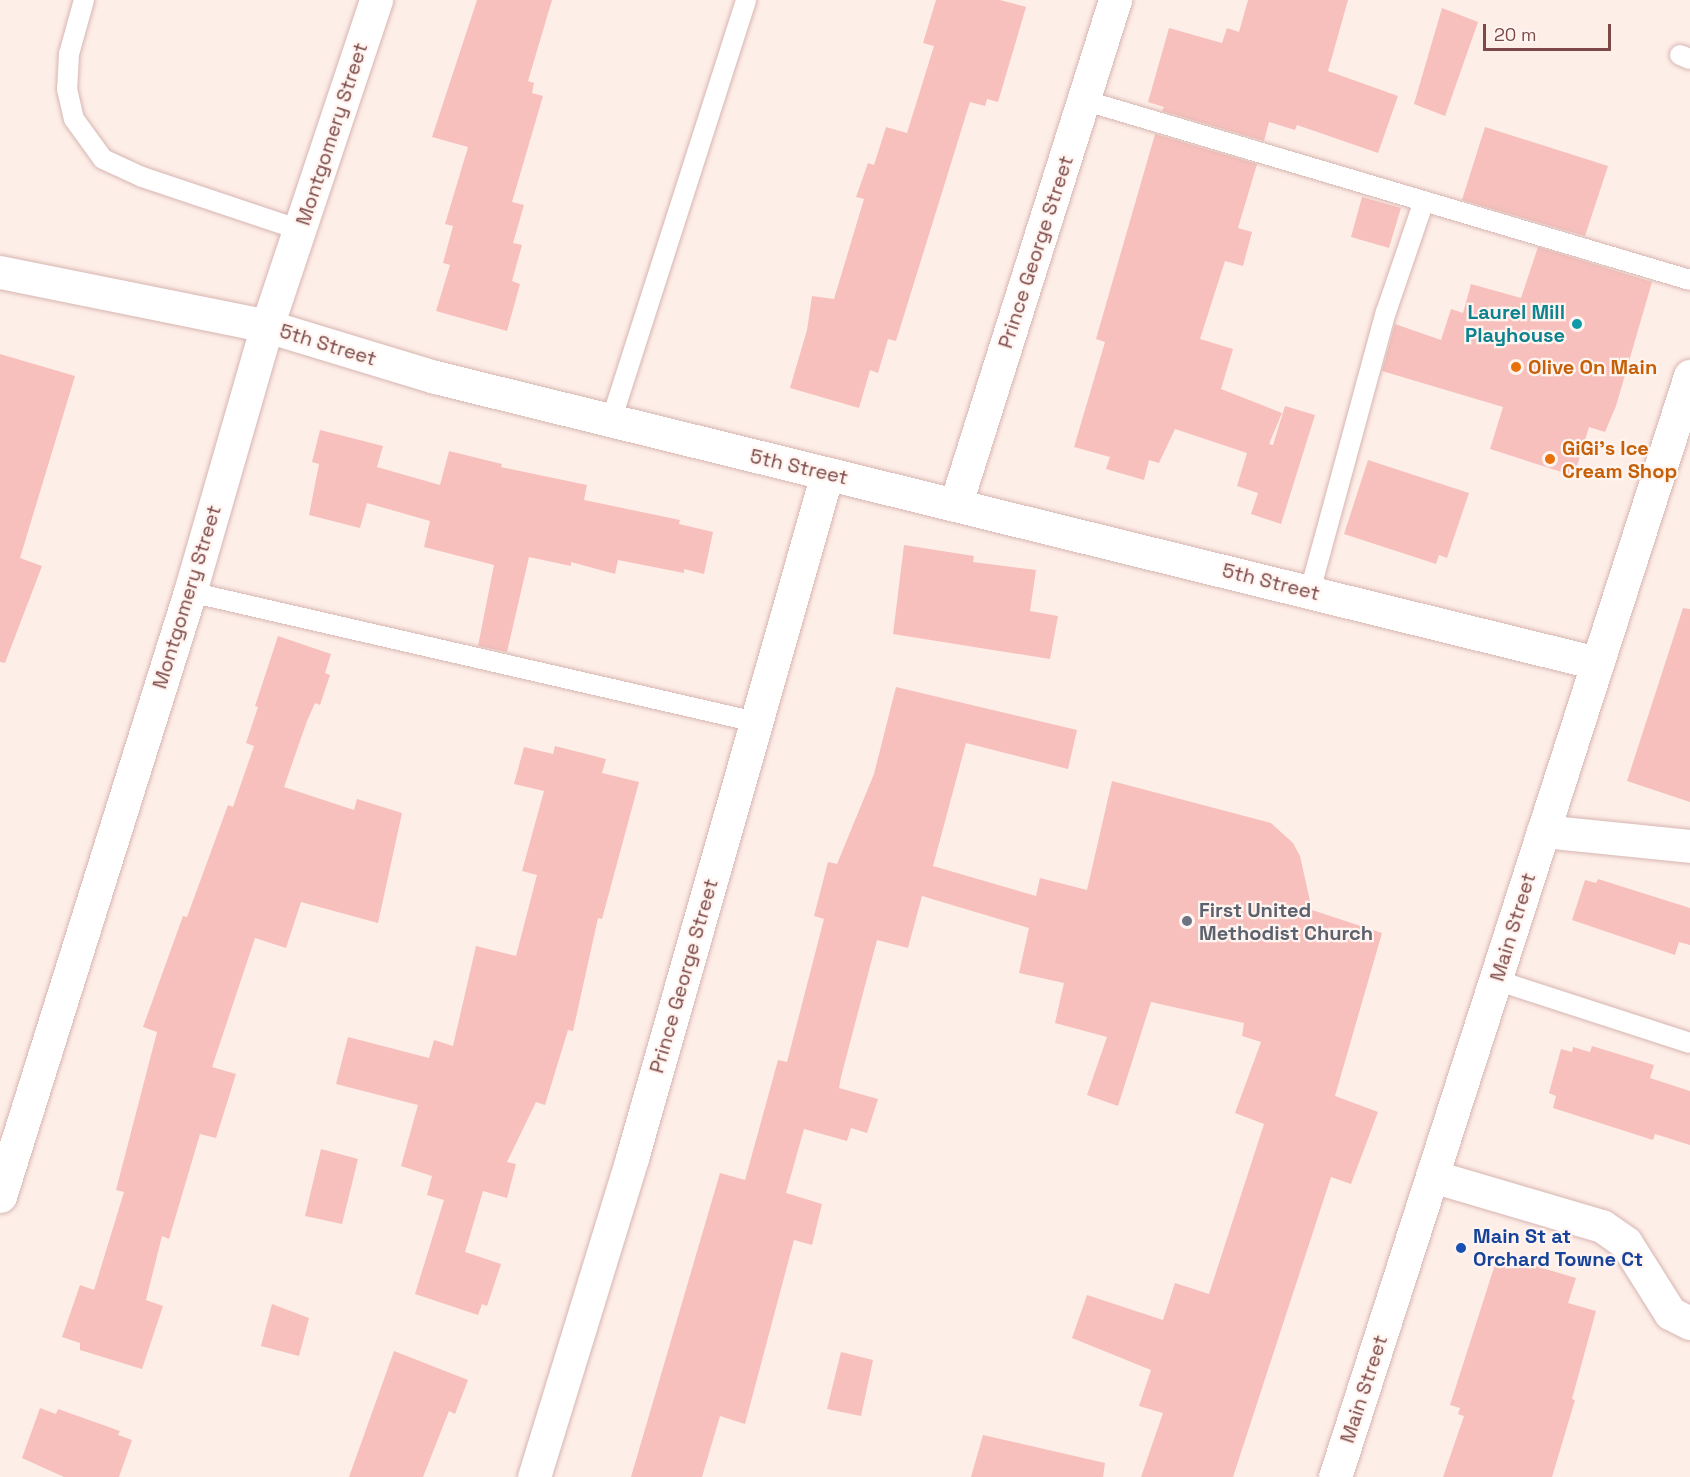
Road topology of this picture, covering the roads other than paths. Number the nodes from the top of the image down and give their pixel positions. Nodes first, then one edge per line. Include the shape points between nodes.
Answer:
1 (84, 0) edge
2 (376, 0) edge
3 (746, 0) edge
4 (1115, 0) edge
5 (1083, 99) junction
6 (1424, 201) junction
7 (300, 231) junction
8 (0, 272) edge
9 (1690, 280) edge
10 (267, 326) junction
11 (1690, 376) edge
12 (611, 421) junction
13 (1680, 439) edge
14 (827, 474) junction
15 (956, 503) junction
16 (1310, 591) junction
17 (189, 592) junction
18 (1597, 663) junction
19 (756, 722) junction
20 (1543, 831) junction
21 (1690, 846) edge
22 (1496, 980) junction
23 (1690, 1043) edge
24 (1432, 1176) junction
25 (0, 1196) edge
26 (1690, 1323) edge
27 (534, 1477) edge
28 (1335, 1477) edge

1 - 7 lane via 69,54 68,89 74,119 103,159 142,177
2 - 7 street, Montgomery Street
3 - 12 lane
4 - 5 street, Prince George Street
5 - 6 lane
5 - 15 street, Prince George Street
6 - 9 lane
6 - 16 lane via 1386,312
7 - 10 street, Montgomery Street
8 - 10 street, 5th Street
10 - 12 street, 5th Street via 435,377
10 - 17 street, Montgomery Street
11 - 13 street, Main Street
12 - 14 street, 5th Street
13 - 18 street, Main Street
14 - 15 street, 5th Street
14 - 19 street, Prince George Street
15 - 16 street, 5th Street
16 - 18 street, 5th Street
17 - 19 lane
17 - 25 street, Montgomery Street
18 - 20 street, Main Street
19 - 27 street, Prince George Street via 632,1158
20 - 21 street
20 - 22 street, Main Street
22 - 23 lane
22 - 24 street, Main Street
24 - 26 street via 1602,1226 1626,1243 1670,1312
24 - 28 street, Main Street

